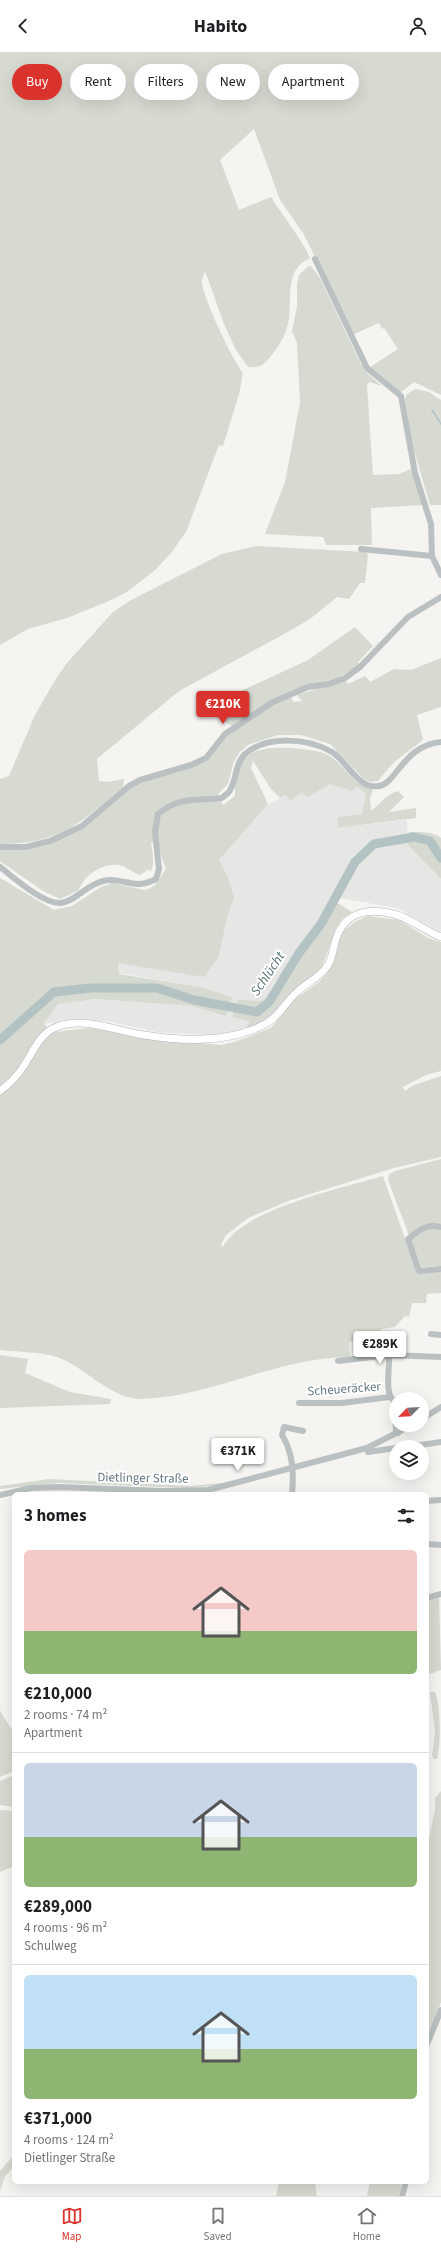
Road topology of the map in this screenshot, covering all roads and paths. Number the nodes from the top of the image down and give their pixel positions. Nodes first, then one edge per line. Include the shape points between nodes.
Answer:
1 (315, 259) dead end
2 (361, 548) dead end
3 (432, 556) junction
4 (441, 575) edge
5 (441, 597) edge
6 (441, 742) edge
7 (0, 847) edge
8 (0, 867) edge
9 (441, 937) edge
10 (0, 1091) edge
11 (440, 1226) dead end
12 (441, 1269) edge
13 (431, 1334) dead end
14 (441, 1335) edge
15 (389, 1355) junction
16 (441, 1357) edge
17 (338, 1361) dead end
18 (389, 1393) edge
19 (389, 1398) edge
20 (299, 1403) dead end
21 (441, 1408) edge
22 (429, 1415) edge
23 (303, 1431) dead end
24 (398, 1433) edge
25 (441, 1442) edge
26 (429, 1444) edge
27 (368, 1448) junction
28 (389, 1449) edge
29 (293, 1467) junction
30 (208, 1492) edge
31 (292, 1492) edge
32 (0, 1495) edge
33 (441, 1500) edge
34 (429, 1501) edge
35 (429, 1544) edge
36 (441, 1545) edge
37 (441, 1594) edge
38 (429, 1597) edge
39 (441, 2010) edge
40 (429, 2039) edge
41 (405, 2184) edge
42 (402, 2196) edge

1 - 3 street via 367,368 401,396 415,473 431,524
2 - 3 street
3 - 4 street
5 - 7 street via 408,617 360,667 345,678 308,687 273,702 225,734 206,758 140,780 129,786 82,826 50,841 26,847
6 - 8 street via 429,743 415,751 387,782 379,786 364,784 333,753 318,746 275,741 259,746 245,754 230,791 222,798 188,799 169,805 158,814 155,832 159,869 156,879 145,884 111,880 93,885 60,903 35,893
9 - 10 main road via 390,913 366,911 355,914 339,930 329,964 322,973 297,992 269,1022 232,1036 198,1039 145,1035 91,1024 58,1026 46,1033 22,1068
11 - 12 street via 424,1227 408,1239 419,1271
13 - 14 street
15 - 16 street
15 - 17 street
15 - 18 street
19 - 20 street, Scheueräcker via 342,1403
21 - 22 street
23 - 29 street via 284,1427 282,1435 290,1447
24 - 27 street, Dietlinger Straße
25 - 26 street
27 - 28 street via 368,1452
27 - 29 street, Dietlinger Straße
29 - 30 street, Dietlinger Straße
29 - 31 street
30 - 32 street, Dietlinger Straße via 60,1487 31,1488
33 - 34 street
35 - 36 street
37 - 38 street
39 - 40 street
41 - 42 street

